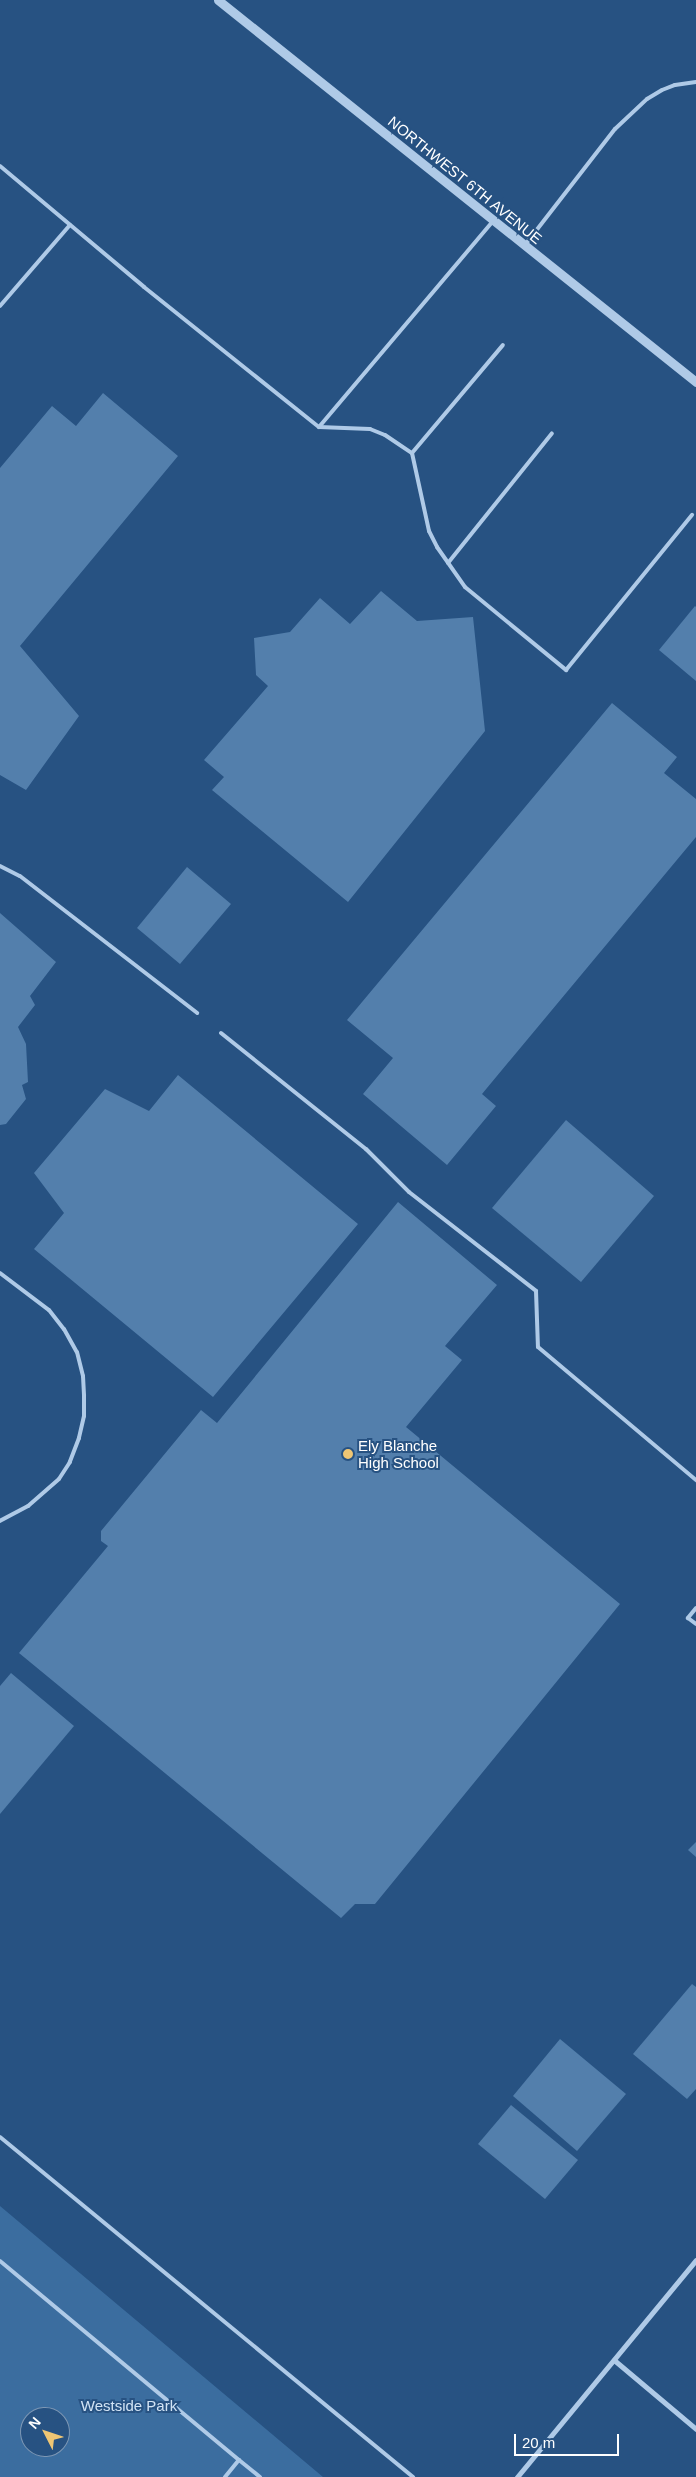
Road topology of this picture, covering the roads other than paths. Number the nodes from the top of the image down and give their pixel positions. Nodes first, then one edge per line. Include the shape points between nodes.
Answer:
1 (218, 0) edge
2 (696, 82) edge
3 (0, 166) edge
4 (493, 220) junction
5 (70, 225) junction
6 (525, 245) junction
7 (0, 298) edge
8 (4, 302) junction
9 (0, 306) edge
10 (503, 345) dead end
11 (696, 382) edge
12 (318, 428) junction
13 (552, 433) dead end
14 (412, 454) junction
15 (692, 515) dead end
16 (448, 563) junction
17 (0, 866) edge
18 (197, 1013) dead end
19 (221, 1033) dead end
20 (0, 1273) edge
21 (696, 1480) edge
22 (0, 1521) edge
23 (696, 1608) edge
24 (696, 1624) edge
25 (0, 2137) edge
26 (696, 2260) edge
27 (0, 2261) edge
28 (614, 2360) junction
29 (696, 2430) edge
30 (239, 2460) junction
31 (225, 2477) edge
32 (260, 2477) edge
33 (413, 2477) edge
34 (517, 2477) edge

1 - 4 street, NORTHWEST 6TH AVENUE
2 - 6 lane via 675,85 647,99 615,130
3 - 5 lane
4 - 6 street, NORTHWEST 6TH AVENUE
4 - 12 lane
5 - 8 lane
5 - 12 lane
6 - 11 street, NORTHWEST 6TH AVENUE
7 - 8 lane
8 - 9 lane
10 - 14 lane
12 - 14 lane via 370,428
13 - 16 lane
14 - 16 lane via 426,522
15 - 16 lane via 566,670 465,587
17 - 18 lane via 20,876
19 - 21 lane via 366,1150 409,1192 536,1290 538,1347
20 - 22 lane via 49,1310 64,1329 77,1352 83,1376 84,1416 70,1462 59,1479 28,1506
23 - 24 lane via 688,1618
25 - 33 lane
26 - 28 street
27 - 30 lane
28 - 29 street
28 - 34 street
30 - 31 lane
30 - 32 lane

